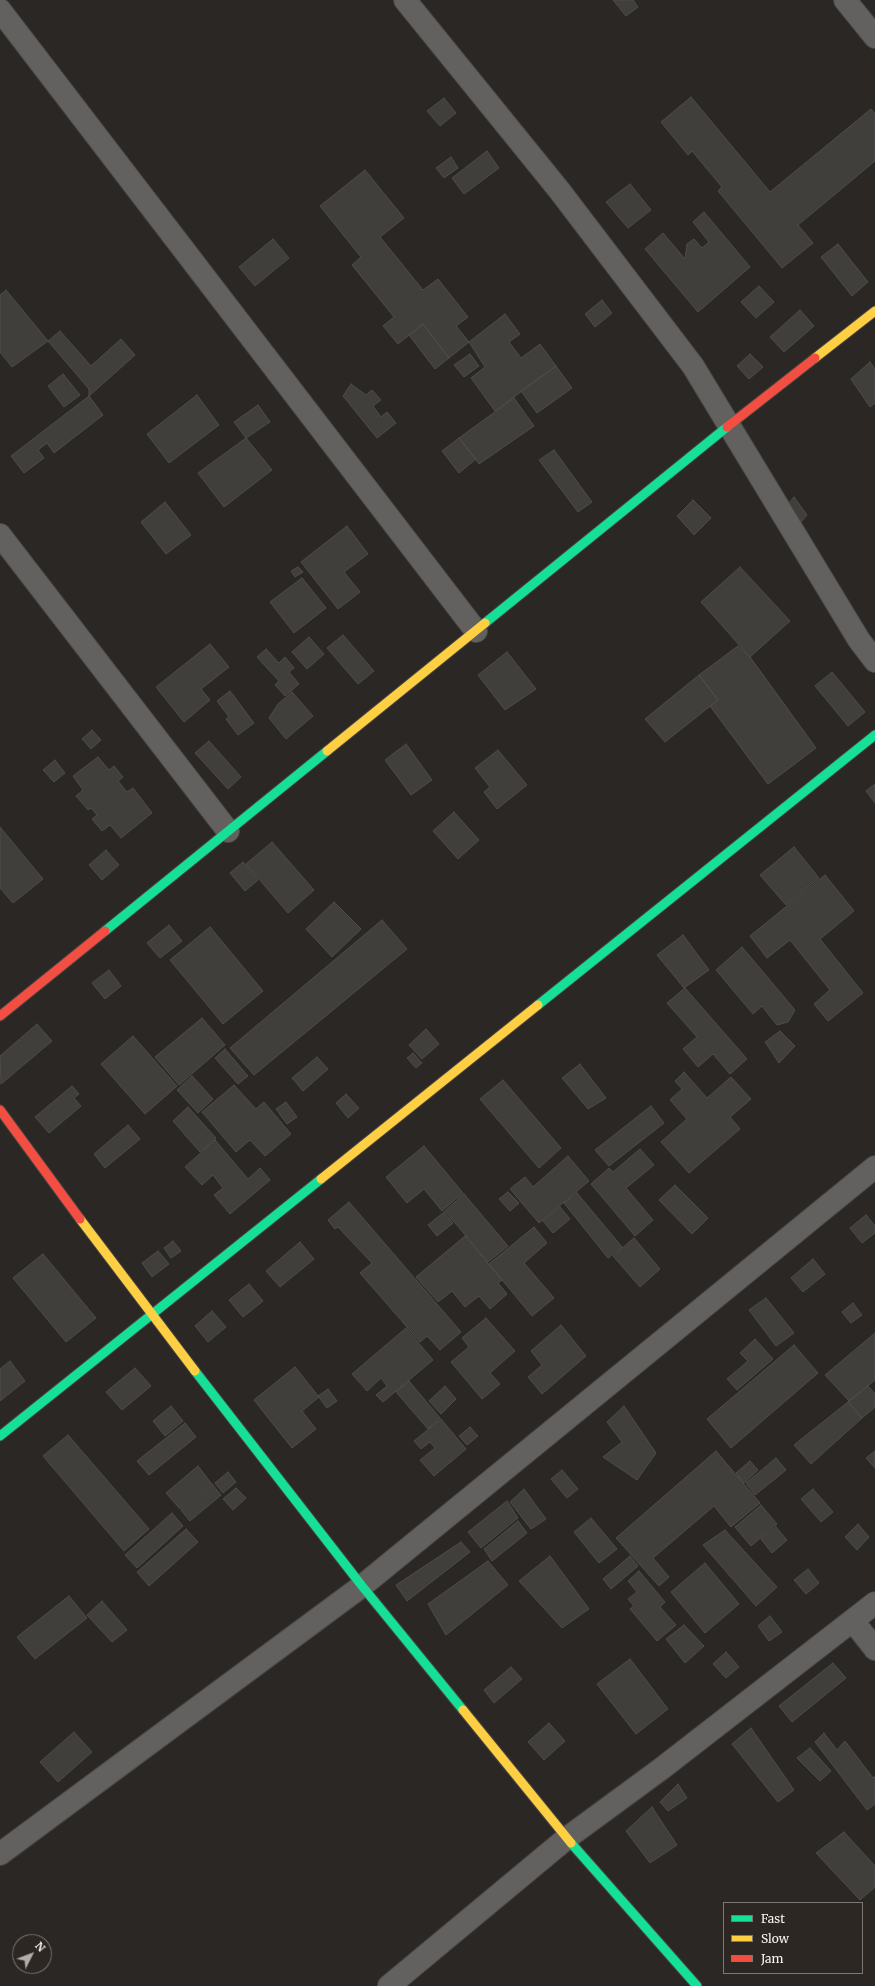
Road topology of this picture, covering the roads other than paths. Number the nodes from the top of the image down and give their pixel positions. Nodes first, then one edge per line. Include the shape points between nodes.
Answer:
1 (405, 0) edge
2 (845, 0) edge
3 (0, 10) edge
4 (875, 37) edge
5 (875, 311) edge
6 (729, 426) junction
7 (0, 535) edge
8 (476, 631) junction
9 (875, 661) edge
10 (875, 735) edge
11 (228, 832) junction
12 (0, 1016) edge
13 (0, 1110) edge
14 (875, 1167) edge
15 (151, 1315) junction
16 (0, 1436) edge
17 (362, 1586) junction
18 (875, 1603) edge
19 (853, 1621) junction
20 (875, 1649) edge
21 (567, 1838) junction
22 (0, 1854) edge
23 (389, 1986) edge
24 (697, 1986) edge

1 - 6 street via 559,190 693,366
2 - 4 street
3 - 8 street
5 - 6 street
6 - 8 street
6 - 9 street via 859,640
7 - 11 street
8 - 11 street
10 - 15 street
11 - 12 street
13 - 15 street
14 - 17 street
15 - 16 street
15 - 17 street
17 - 21 street
17 - 22 street
18 - 19 street
19 - 20 street
19 - 21 street
21 - 23 street
21 - 24 street

